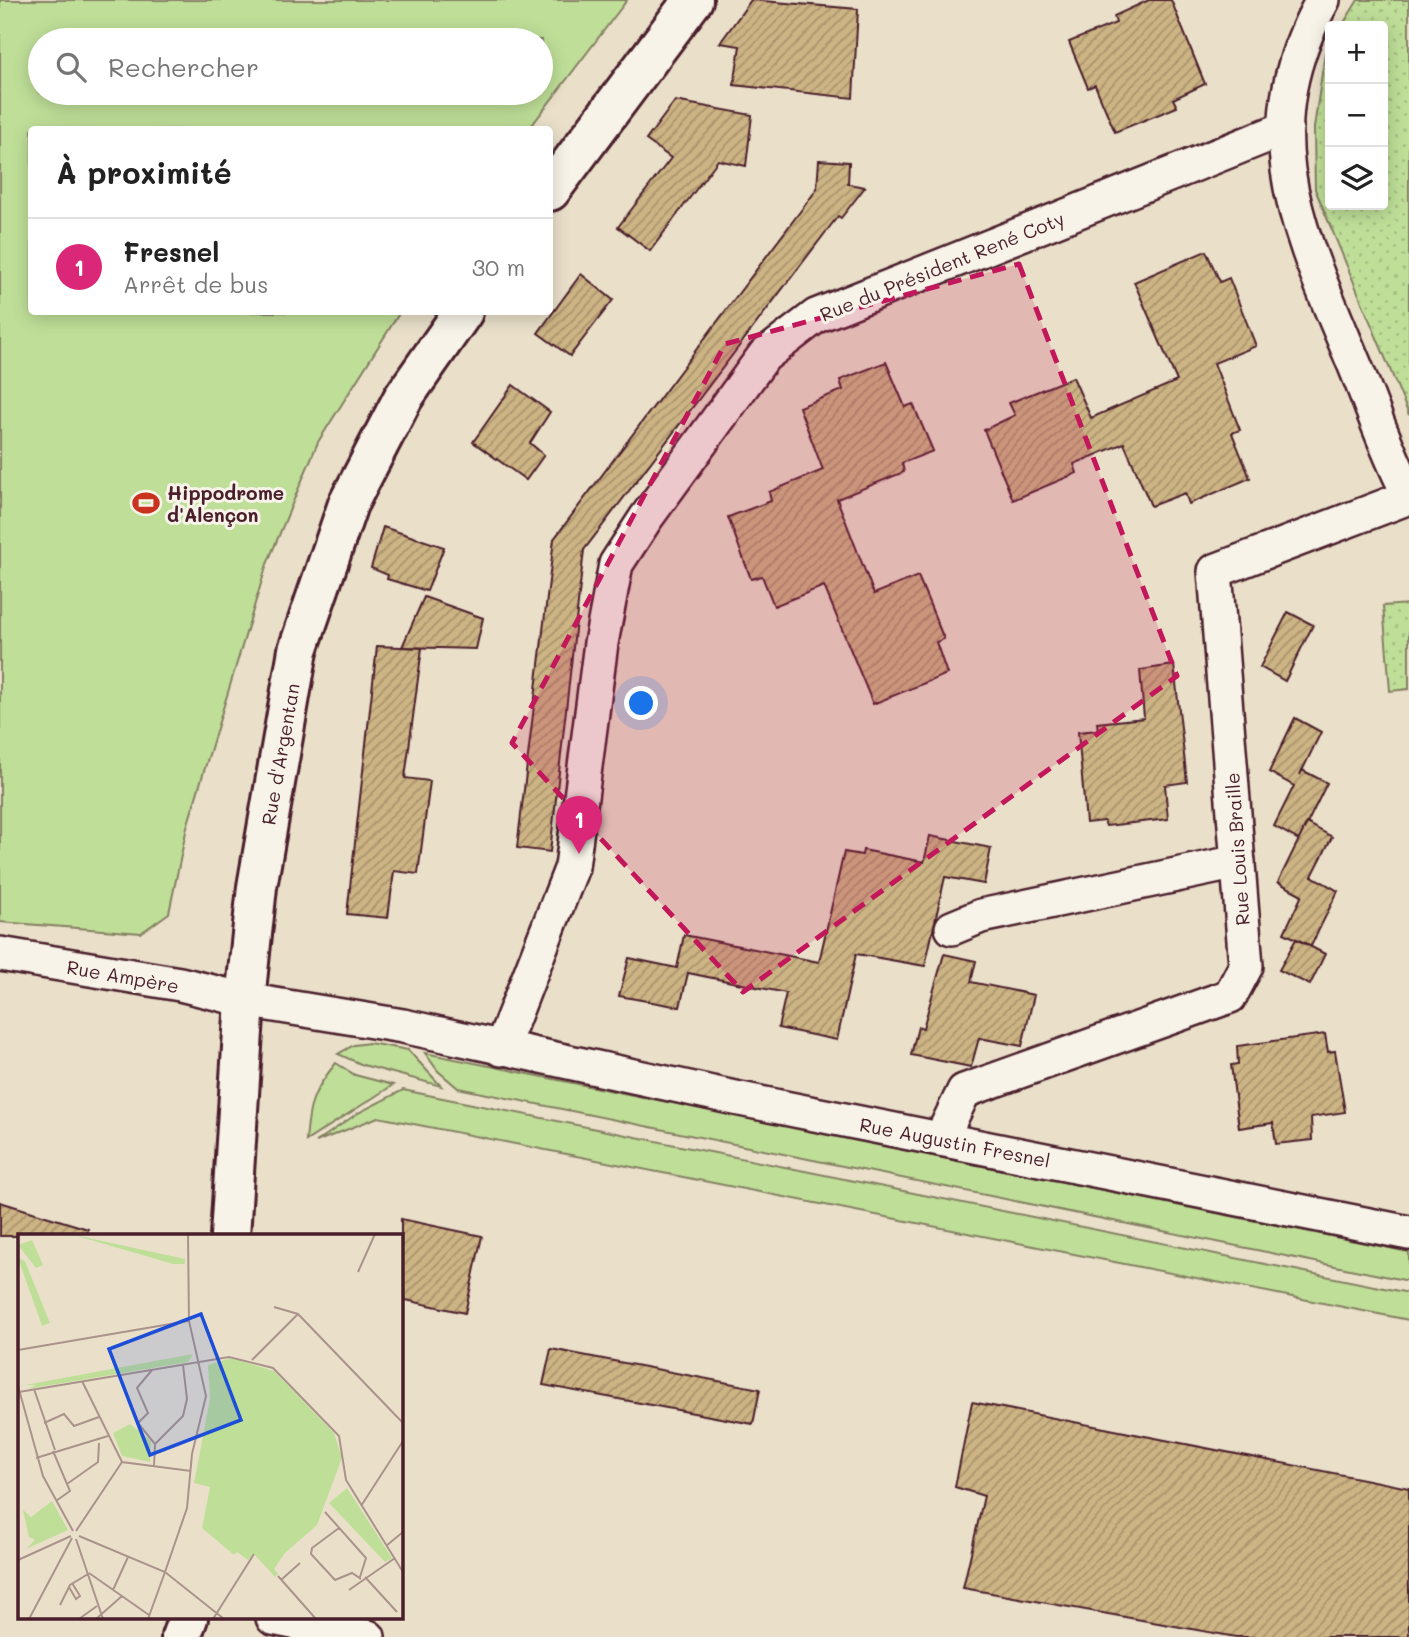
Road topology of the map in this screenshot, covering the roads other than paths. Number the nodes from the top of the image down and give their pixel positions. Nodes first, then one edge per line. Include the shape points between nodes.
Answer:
1 (693, 0) edge
2 (1323, 0) edge
3 (1286, 128) junction
4 (553, 187) edge
5 (461, 315) edge
6 (1409, 495) edge
7 (1238, 862) junction
8 (952, 928) dead end
9 (0, 954) edge
10 (246, 1000) junction
11 (501, 1049) junction
12 (942, 1139) junction
13 (1409, 1233) edge
14 (230, 1234) edge
15 (187, 1620) edge
16 (283, 1620) edge
17 (181, 1637) edge
18 (368, 1637) edge

1 - 4 main road
2 - 3 street via 1304,35 1290,85
3 - 6 street via 1289,191 1304,244 1389,457
3 - 11 street, Rue du Président René Coty via 816,316 764,356 616,564 572,867
5 - 10 main road, Rue d'Argentan via 403,398 348,504 298,650 257,887
6 - 7 street, Rue Louis Braille via 1215,571
7 - 8 street via 981,916
7 - 12 street, Rue Louis Braille via 1246,966 1230,996 964,1091
9 - 10 street, Rue Ampère via 180,984
10 - 11 street, Rue Ampère via 403,1026
10 - 14 main road, Rue d'Argentan
11 - 12 street, Rue Augustin Fresnel
12 - 13 street, Rue Augustin Fresnel
15 - 17 main road
16 - 18 street

